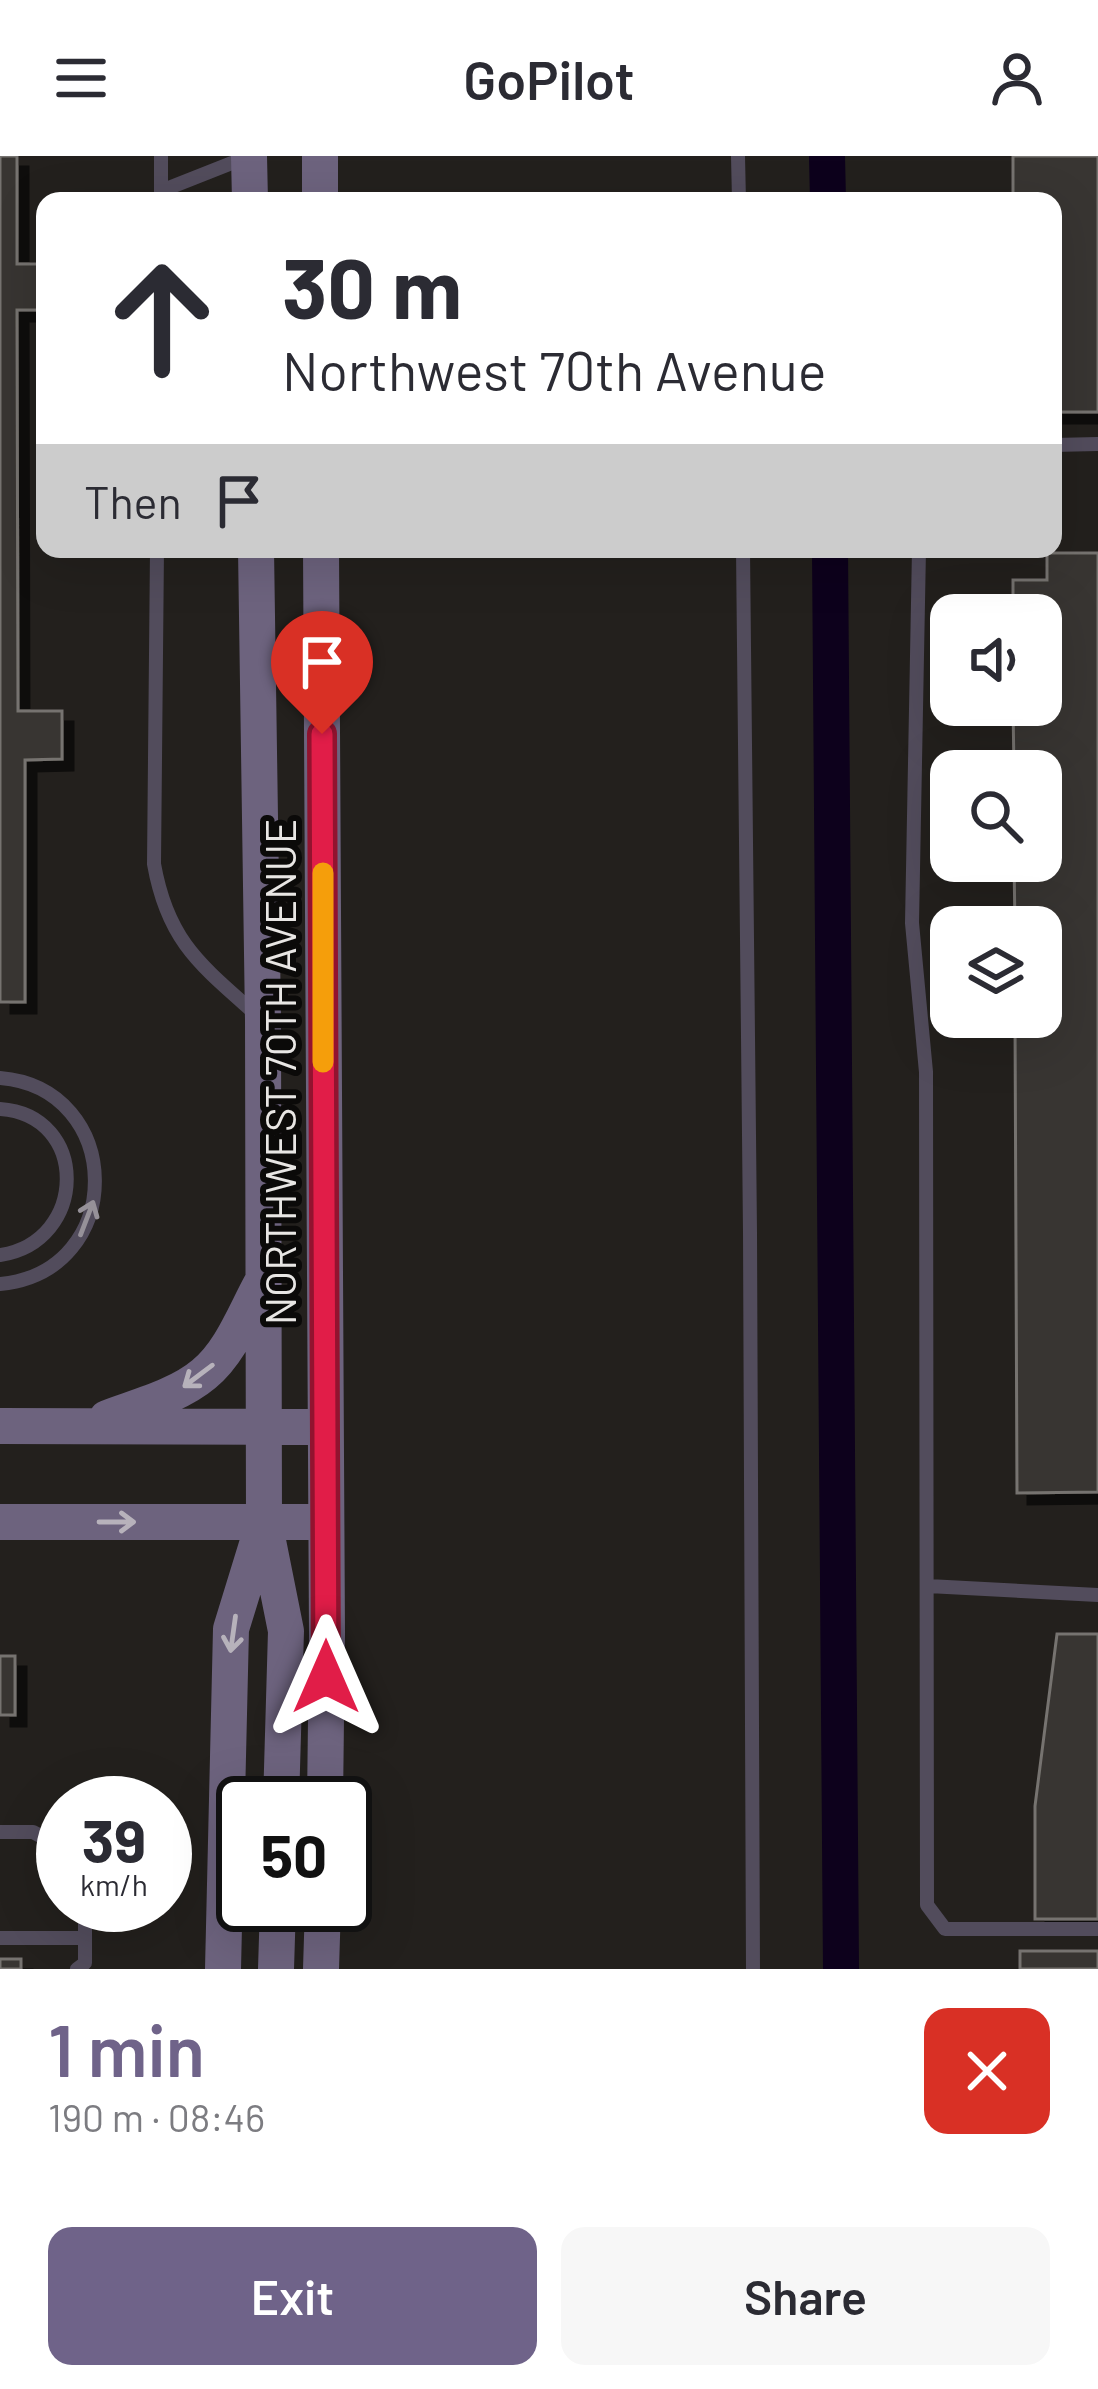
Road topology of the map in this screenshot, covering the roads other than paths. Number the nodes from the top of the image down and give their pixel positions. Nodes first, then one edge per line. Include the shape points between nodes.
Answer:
1 (160, 156) edge
2 (249, 156) edge
3 (320, 156) edge
4 (738, 156) edge
5 (161, 192) edge
6 (170, 192) edge
7 (250, 192) edge
8 (320, 192) edge
9 (739, 192) edge
10 (1098, 444) edge
11 (1062, 445) edge
12 (157, 558) edge
13 (256, 558) edge
14 (321, 558) edge
15 (743, 558) edge
16 (919, 558) edge
17 (262, 1020) junction
18 (0, 1078) edge
19 (0, 1109) edge
20 (0, 1256) edge
21 (263, 1281) junction
22 (0, 1284) edge
23 (0, 1426) edge
24 (88, 1426) junction
25 (263, 1427) junction
26 (325, 1427) junction
27 (264, 1521) junction
28 (0, 1522) edge
29 (325, 1522) junction
30 (928, 1586) junction
31 (1098, 1595) edge
32 (282, 1776) edge
33 (325, 1776) edge
34 (0, 1832) edge
35 (36, 1834) edge
36 (1098, 1929) edge
37 (86, 1932) edge
38 (277, 1932) edge
39 (322, 1932) edge
40 (0, 1938) edge
41 (86, 1938) junction
42 (77, 1969) edge
43 (223, 1969) edge
44 (276, 1969) edge
45 (321, 1969) edge
46 (753, 1969) edge

1 - 5 lane
2 - 6 lane
2 - 7 main road
3 - 8 main road
4 - 9 lane
10 - 11 lane
12 - 17 lane via 159,891 185,948
13 - 17 main road, NORTHWEST 70TH AVENUE
14 - 26 main road, NORTHWEST 70TH AVENUE
15 - 46 lane
16 - 30 lane via 912,922 926,1072
17 - 21 main road, NORTHWEST 70TH AVENUE
22 -> 18 lane via 43,1272 70,1250 89,1220 96,1187 92,1153 62,1104 30,1083
19 - 20 lane via 47,1131 68,1180 61,1212 45,1234
21 -> 24 main road via 203,1375
21 - 25 main road, NORTHWEST 70TH AVENUE
23 - 24 main road
24 - 25 main road
25 - 26 main road
25 - 27 main road, NORTHWEST 70TH AVENUE
26 - 29 main road, NORTHWEST 70TH AVENUE
28 -> 27 main road
27 - 29 main road
27 - 32 main road via 286,1631
27 -> 43 main road via 231,1629
29 - 33 main road, NORTHWEST 70TH AVENUE
30 - 31 lane
30 - 36 lane via 927,1905 944,1929
34 - 35 lane
37 - 41 lane
38 - 44 main road
39 - 45 main road
40 - 41 lane
41 - 42 lane via 85,1963

